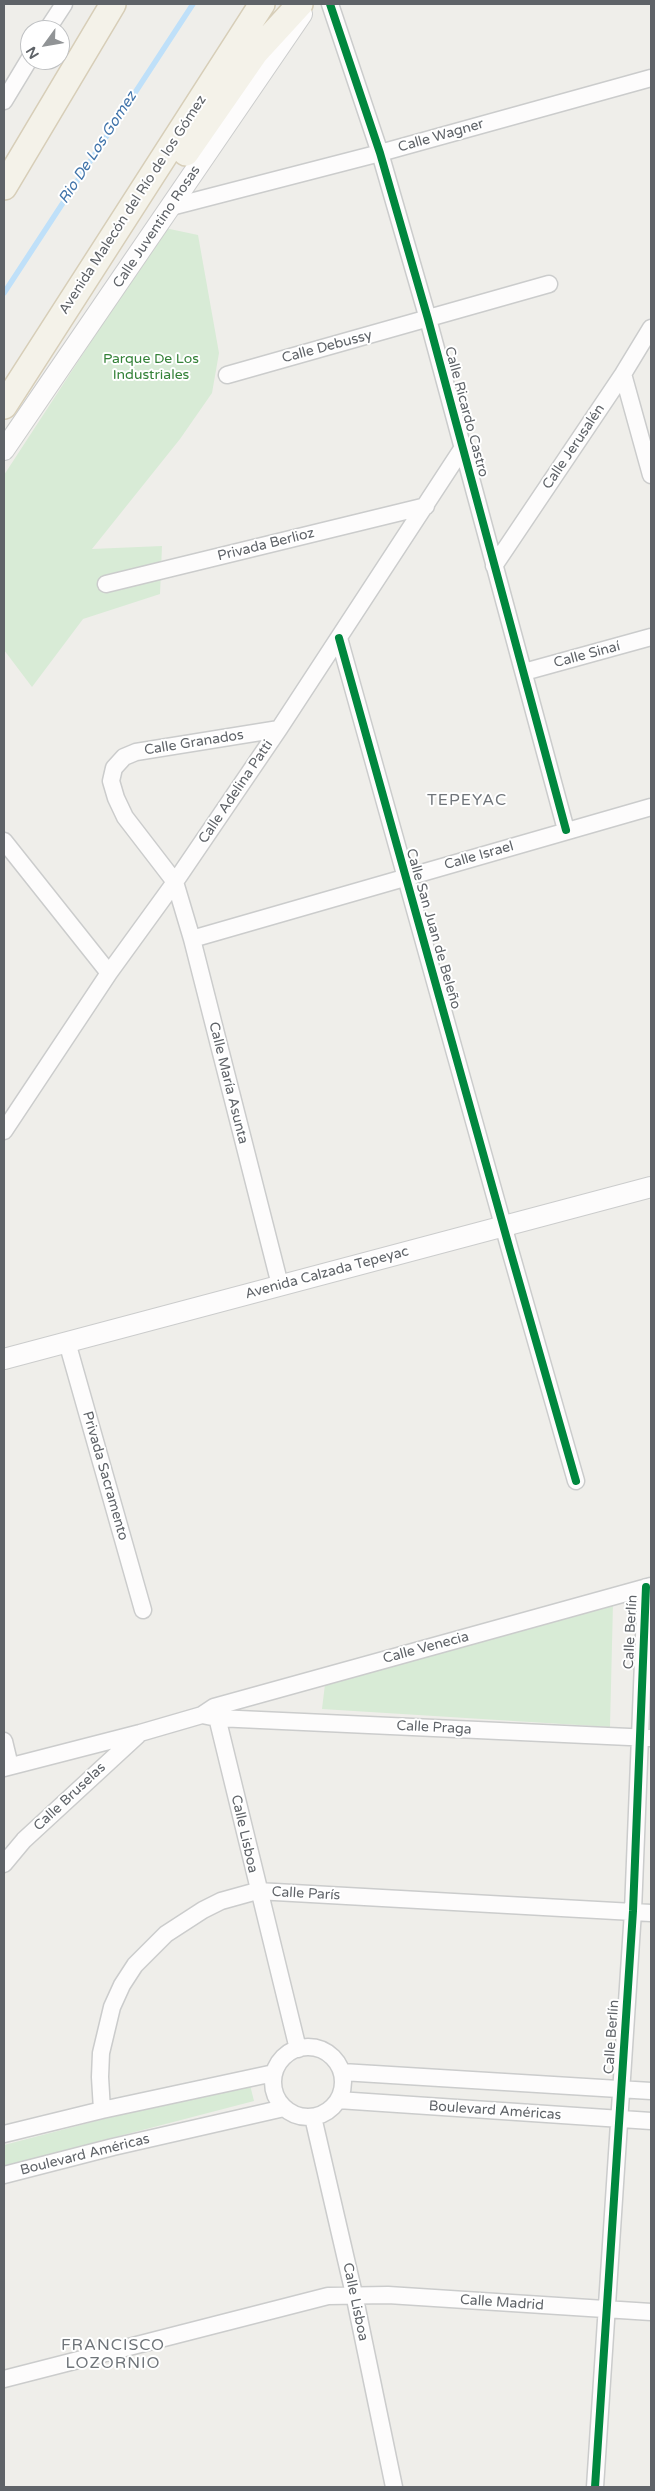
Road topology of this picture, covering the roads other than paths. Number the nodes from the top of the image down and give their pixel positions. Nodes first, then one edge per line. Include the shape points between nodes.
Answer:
1 (64, 4) edge
2 (114, 4) edge
3 (262, 4) edge
4 (300, 4) edge
5 (309, 4) edge
6 (330, 4) edge
7 (54, 20) edge
8 (23, 70) edge
9 (651, 78) edge
10 (4, 100) edge
11 (380, 153) junction
12 (4, 187) edge
13 (172, 207) junction
14 (122, 221) junction
15 (549, 284) dead end
16 (428, 319) junction
17 (651, 328) edge
18 (623, 374) junction
19 (226, 375) dead end
20 (4, 406) edge
21 (462, 449) junction
22 (4, 450) edge
23 (651, 475) edge
24 (426, 506) junction
25 (494, 566) junction
26 (106, 584) dead end
27 (651, 637) edge
28 (339, 638) junction
29 (524, 672) junction
30 (279, 729) junction
31 (651, 807) edge
32 (566, 830) junction
33 (4, 841) edge
34 (406, 877) junction
35 (175, 882) junction
36 (192, 940) junction
37 (109, 973) junction
38 (4, 1131) edge
39 (651, 1187) edge
40 (503, 1226) junction
41 (280, 1285) junction
42 (66, 1342) junction
43 (4, 1359) edge
44 (576, 1482) dead end
45 (648, 1587) edge
46 (143, 1610) dead end
47 (211, 1713) junction
48 (140, 1733) junction
49 (645, 1737) edge
50 (4, 1741) edge
51 (7, 1767) edge
52 (4, 1864) edge
53 (257, 1891) junction
54 (633, 1911) junction
55 (651, 1913) edge
56 (298, 2049) junction
57 (342, 2072) junction
58 (274, 2073) junction
59 (622, 2089) junction
60 (651, 2091) edge
61 (338, 2100) junction
62 (284, 2108) junction
63 (102, 2110) junction
64 (313, 2117) junction
65 (620, 2119) junction
66 (651, 2120) edge
67 (4, 2134) edge
68 (4, 2175) edge
69 (354, 2294) junction
70 (608, 2310) junction
71 (651, 2312) edge
72 (4, 2379) edge
73 (394, 2487) edge
74 (595, 2487) edge

1 - 7 street
2 - 12 main road
3 - 14 main road, Avenida Malecón del Río de los Gómez
4 - 14 main road via 277,27 235,80 163,187 143,208
5 - 13 street, Calle Juventino Rosas
6 - 11 street, Calle Ricardo Castro
8 - 10 street
9 - 11 street, Calle Wagner
11 - 13 street, Calle Wagner
11 - 16 street, Calle Ricardo Castro
13 - 22 street, Calle Juventino Rosas
14 - 20 main road, Avenida Malecón del Río de los Gómez
15 - 16 street, Calle Debussy
16 - 19 street, Calle Debussy
16 - 21 street, Calle Ricardo Castro
17 - 18 street, Calle Jerusalén
18 - 23 street
18 - 25 street, Calle Jerusalén
21 - 24 street, Calle Adelina Patti
21 - 25 street, Calle Ricardo Castro
24 - 26 street, Privada Berlioz
24 - 28 street, Calle Adelina Patti
25 - 29 street, Calle Ricardo Castro
27 - 29 street, Calle Sinaí
28 - 30 street, Calle Adelina Patti
28 - 34 street, Calle San Juan de Beleño
29 - 32 street, Calle Ricardo Castro
30 - 35 street, Calle Adelina Patti
30 - 35 street, Calle Granados via 136,752 124,757 114,768 111,781 126,817
31 - 32 street, Calle Israel
32 - 34 street, Calle Israel
33 - 37 street
34 - 36 street, Calle Israel
34 - 40 street, Calle San Juan de Beleño
35 - 36 street, Calle María Asunta
35 - 37 street, Calle Adelina Patti
36 - 41 street, Calle María Asunta
37 - 38 street, Calle Adelina Patti
39 - 40 street, Avenida Calzada Tepeyac
40 - 41 street, Avenida Calzada Tepeyac
40 - 44 street, Calle San Juan de Beleño
41 - 42 street, Avenida Calzada Tepeyac
42 - 43 street, Avenida Calzada Tepeyac
42 - 46 street, Privada Sacramento
45 - 47 street, Calle Venecia
45 - 49 street, Calle Berlín
47 - 48 street, Calle Venecia
47 - 49 street, Calle Praga
47 - 53 street, Calle Lisboa
48 - 51 street, Calle Venecia
48 - 52 street, Calle Bruselas via 24,1840
49 - 54 street, Calle Berlín
50 - 51 street
53 - 54 street, Calle París
53 - 56 street, Calle Lisboa
53 - 63 street, Calle París via 202,1910 166,1934 135,1965 112,2007 105,2030 100,2077
54 - 55 street, Calle París
54 - 59 street, Calle Berlín
56 - 57 street via 319,2049 337,2062
56 - 58 street via 283,2058
57 - 59 street, Boulevard Américas
57 - 61 street via 343,2087
58 - 62 street via 274,2092
58 - 63 street
59 - 60 street, Boulevard Américas
59 - 65 street, Calle Berlín
61 - 64 street via 328,2112
61 - 65 street, Boulevard Américas
62 - 64 street via 297,2116
62 - 68 street, Boulevard Américas
63 - 67 street
64 - 69 street, Calle Lisboa
65 - 66 street, Boulevard Américas
65 - 70 street, Calle Berlín
69 - 70 street, Calle Madrid
69 - 72 street, Calle Madrid via 328,2296
69 - 73 street, Calle Lisboa
70 - 71 street, Calle Madrid
70 - 74 street, Calle Berlín

